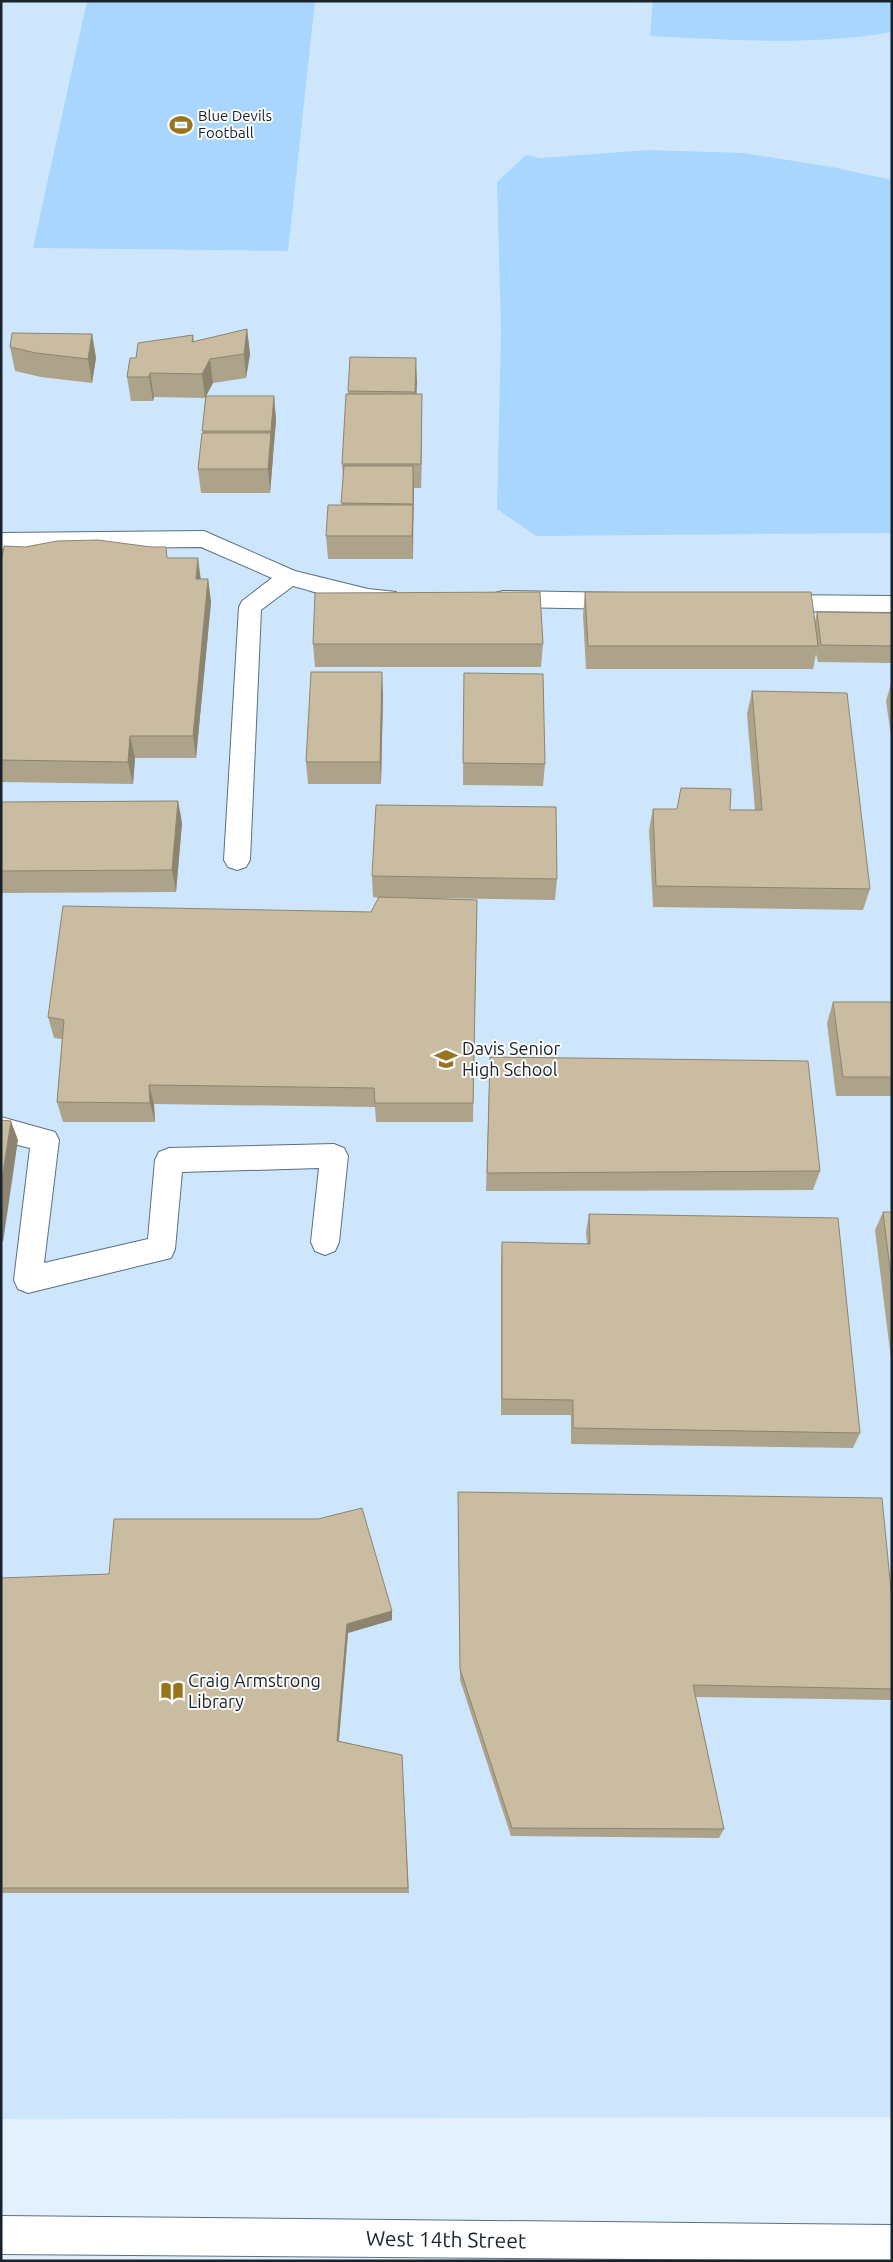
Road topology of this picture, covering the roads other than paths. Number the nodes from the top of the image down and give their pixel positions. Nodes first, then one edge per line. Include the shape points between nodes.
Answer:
1 (1, 541) edge
2 (289, 577) junction
3 (408, 598) edge
4 (487, 599) edge
5 (645, 601) edge
6 (754, 603) edge
7 (892, 604) edge
8 (237, 860) dead end
9 (1, 1129) edge
10 (325, 1242) dead end
11 (1, 2235) edge
12 (892, 2244) edge
13 (820, 2252) edge

1 - 2 street via 204,540
2 - 3 street via 368,598
2 - 8 street via 250,606
4 - 5 street
6 - 7 street
9 - 10 street via 45,1140 28,1280 161,1249 169,1160 334,1156
11 - 13 street, West 14th Street
12 - 13 street, West 14th Street

